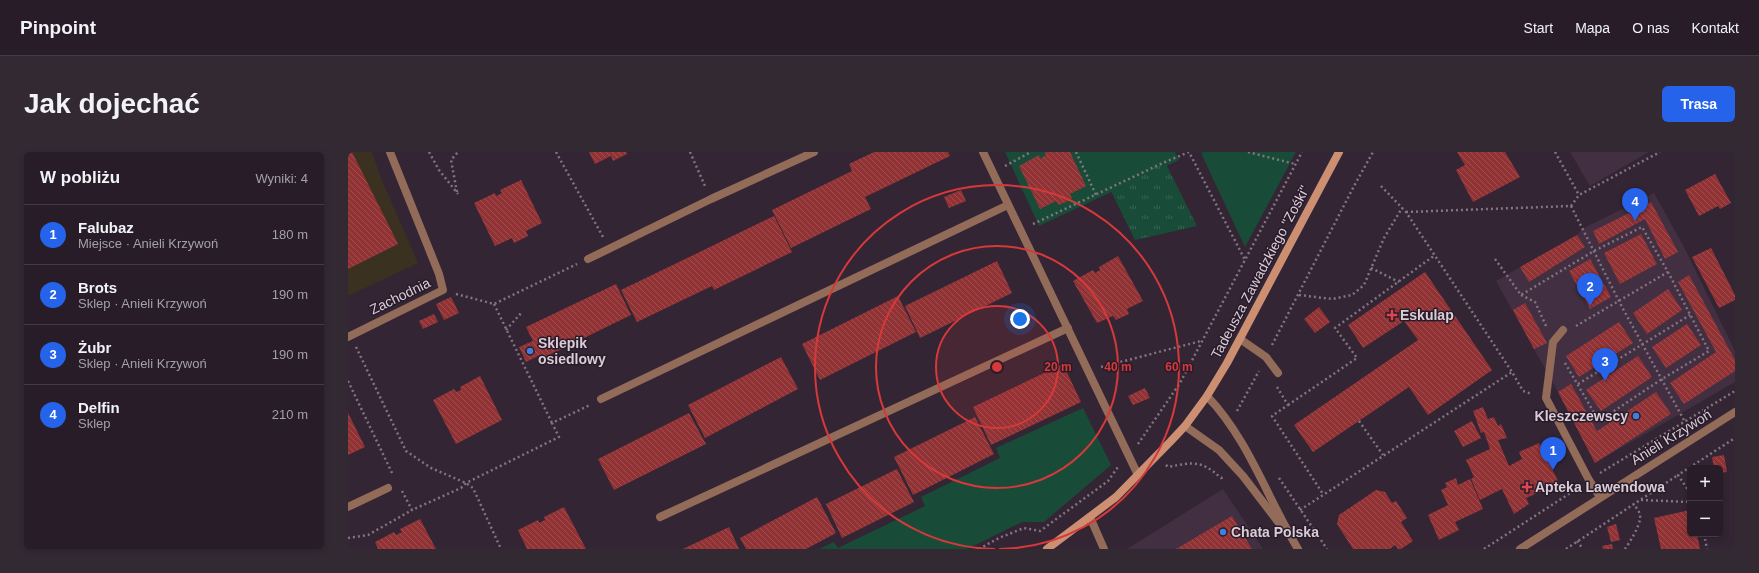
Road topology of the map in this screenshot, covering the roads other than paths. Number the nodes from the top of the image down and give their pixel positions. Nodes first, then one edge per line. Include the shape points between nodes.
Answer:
1 (390, 152) edge
2 (814, 152) edge
3 (983, 152) edge
4 (1339, 152) edge
5 (1008, 205) junction
6 (588, 259) road end
7 (1068, 328) junction
8 (1563, 330) road end
9 (349, 336) edge
10 (1240, 339) junction
11 (1278, 373) dead end
12 (1207, 396) junction
13 (601, 399) road end
14 (1735, 412) edge
15 (1186, 426) junction
16 (1138, 475) junction
17 (388, 488) road end
18 (1600, 497) junction
19 (348, 507) edge
20 (660, 517) dead end
21 (1090, 517) junction
22 (1296, 545) edge
23 (1047, 549) edge
24 (1104, 549) edge
25 (1520, 549) edge

1 - 9 street, Zachodnia via 439,274 443,290
2 - 6 street
3 - 5 street
4 - 10 street, Tadeusza Zawadzkiego "Zośki"
5 - 7 street
5 - 13 street
7 - 16 street
7 - 20 street
8 - 18 street via 1553,342 1546,398
10 - 11 street via 1266,358
10 - 12 street, Tadeusza Zawadzkiego "Zośki"
12 - 15 street, Tadeusza Zawadzkiego "Zośki"
12 - 22 street via 1239,436
14 - 18 street, Anieli Krzywoń
15 - 16 street, Tadeusza Zawadzkiego "Zośki"
15 - 22 street via 1219,450 1243,476
16 - 21 street, Tadeusza Zawadzkiego "Zośki" via 1116,497
17 - 19 street
18 - 25 street, Anieli Krzywoń
21 - 23 street, Tadeusza Zawadzkiego "Zośki"
21 - 24 street

